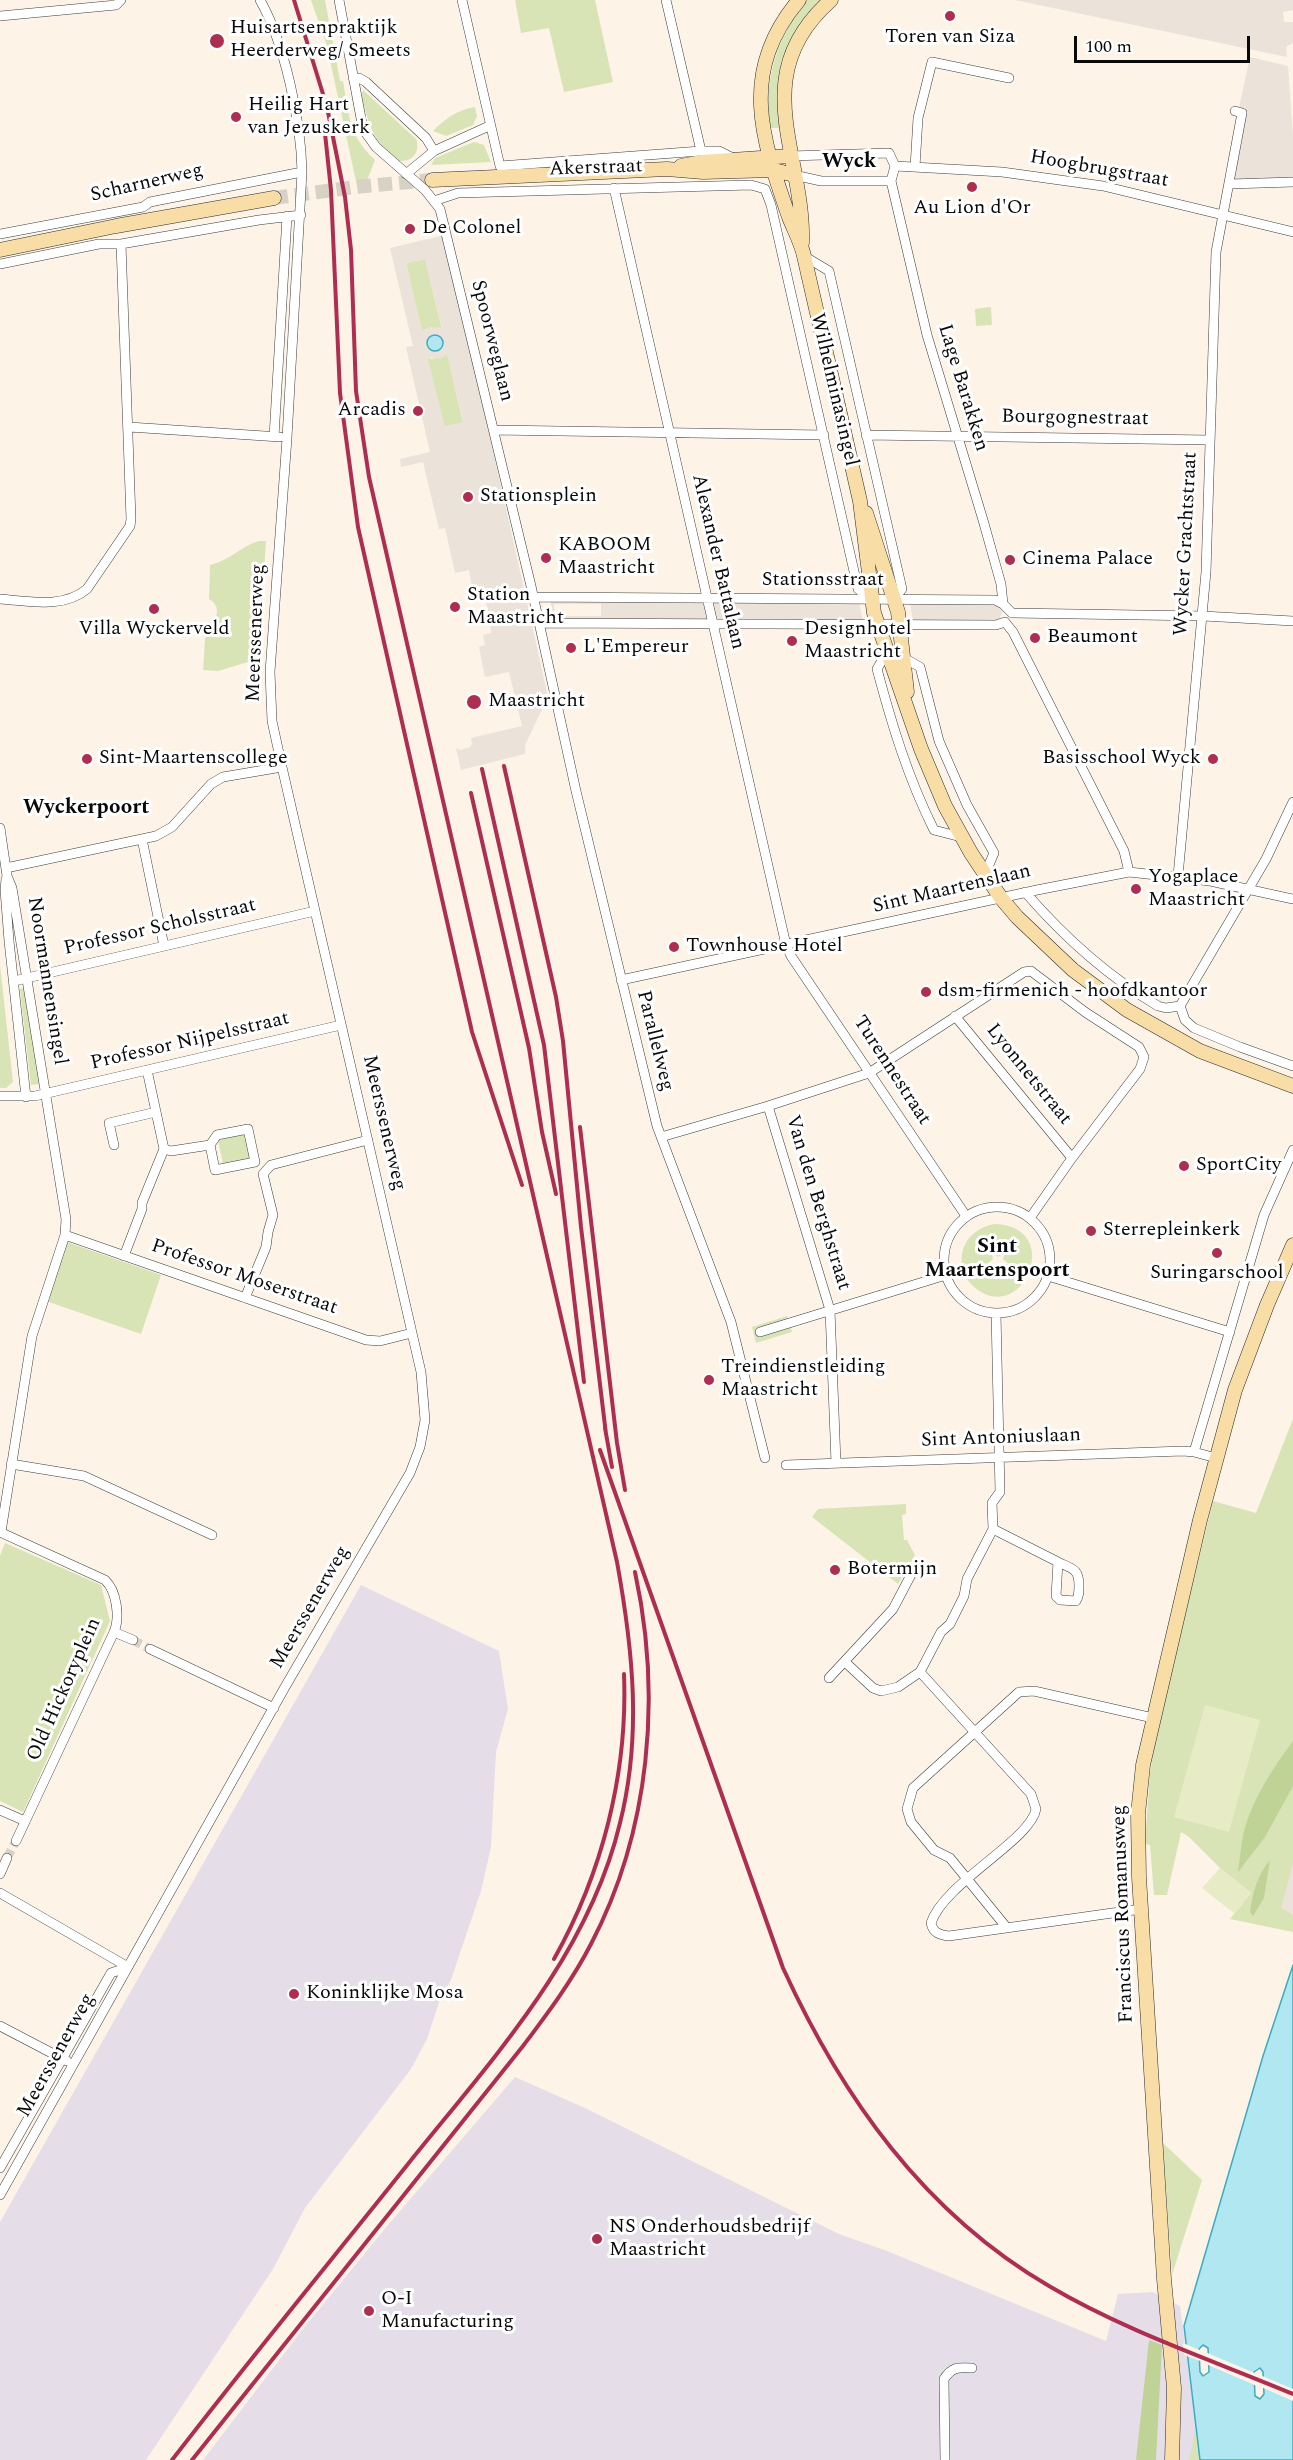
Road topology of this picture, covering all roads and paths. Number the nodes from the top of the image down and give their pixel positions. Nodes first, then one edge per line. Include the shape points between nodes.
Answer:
1 (121, 0) edge
2 (260, 0) edge
3 (339, 0) edge
4 (462, 0) edge
5 (666, 0) edge
6 (799, 0) edge
7 (831, 0) edge
8 (0, 16) edge
9 (353, 78) junction
10 (1010, 78) dead end
11 (1239, 112) dead end
12 (489, 126) junction
13 (434, 151) junction
14 (701, 151) junction
15 (790, 156) junction
16 (736, 159) junction
17 (772, 164) junction
18 (895, 166) junction
19 (915, 167) junction
20 (667, 169) junction
21 (302, 172) junction
22 (406, 174) junction
23 (794, 175) junction
24 (432, 180) tunnel mouth
25 (891, 181) junction
26 (1293, 182) edge
27 (1230, 184) junction
28 (760, 186) joint
29 (614, 188) junction
30 (274, 198) tunnel mouth
31 (434, 201) junction
32 (1223, 214) junction
33 (301, 215) junction
34 (287, 216) junction
35 (1293, 232) edge
36 (0, 234) edge
37 (45, 240) junction
38 (121, 244) junction
39 (0, 245) edge
40 (0, 250) edge
41 (803, 252) junction
42 (0, 264) edge
43 (129, 427) junction
44 (494, 430) junction
45 (669, 432) junction
46 (824, 435) junction
47 (866, 435) junction
48 (958, 435) junction
49 (274, 437) junction
50 (287, 438) junction
51 (1210, 440) junction
52 (860, 501) junction
53 (534, 597) junction
54 (0, 599) edge
55 (707, 599) junction
56 (872, 599) junction
57 (894, 599) junction
58 (1003, 604) junction
59 (1012, 613) junction
60 (1203, 616) junction
61 (1293, 621) edge
62 (1005, 622) junction
63 (540, 623) junction
64 (713, 624) junction
65 (877, 625) junction
66 (900, 625) junction
67 (886, 652) junction
68 (904, 658) junction
69 (909, 711) junction
70 (282, 767) junction
71 (1293, 802) edge
72 (0, 828) edge
73 (962, 837) junction
74 (142, 839) junction
75 (6, 872) junction
76 (1129, 872) junction
77 (985, 874) junction
78 (1178, 876) junction
79 (1247, 889) junction
80 (1025, 892) junction
81 (1001, 898) junction
82 (1293, 899) edge
83 (315, 911) junction
84 (786, 945) junction
85 (164, 946) junction
86 (26, 978) junction
87 (621, 980) junction
88 (14, 981) junction
89 (1180, 1006) junction
90 (956, 1016) junction
91 (341, 1025) junction
92 (1293, 1066) edge
93 (147, 1070) junction
94 (869, 1073) junction
95 (1293, 1086) edge
96 (46, 1093) junction
97 (0, 1096) edge
98 (26, 1097) junction
99 (768, 1106) junction
100 (156, 1112) junction
101 (661, 1137) junction
102 (368, 1140) junction
103 (114, 1145) dead end
104 (210, 1145) junction
105 (164, 1149) junction
106 (1293, 1150) edge
107 (1072, 1158) junction
108 (966, 1216) junction
109 (1030, 1218) junction
110 (65, 1235) junction
111 (1293, 1245) edge
112 (124, 1256) junction
113 (946, 1275) junction
114 (1048, 1276) junction
115 (245, 1298) junction
116 (830, 1310) junction
117 (996, 1313) junction
118 (759, 1332) dead end
119 (1230, 1332) junction
120 (412, 1333) junction
121 (1194, 1452) junction
122 (998, 1457) junction
123 (765, 1458) dead end
124 (1216, 1458) junction
125 (11, 1464) junction
126 (836, 1464) junction
127 (786, 1465) dead end
128 (993, 1529) junction
129 (1, 1532) edge
130 (212, 1535) dead end
131 (1058, 1562) dead end
132 (913, 1571) dead end
133 (114, 1632) junction
134 (133, 1640) tunnel mouth
135 (150, 1649) tunnel mouth
136 (844, 1662) junction
137 (920, 1672) junction
138 (830, 1678) dead end
139 (274, 1708) junction
140 (1153, 1718) junction
141 (975, 1732) junction
142 (0, 1810) edge
143 (25, 1821) junction
144 (16, 1841) tunnel mouth
145 (7, 1858) tunnel mouth
146 (0, 1874) edge
147 (967, 1878) junction
148 (0, 1893) edge
149 (1141, 1909) junction
150 (1007, 1928) junction
151 (128, 1967) junction
152 (0, 2026) edge
153 (63, 2060) junction
154 (73, 2065) junction
155 (0, 2168) edge
156 (0, 2196) edge
157 (972, 2368) dead end
158 (945, 2460) edge
159 (1172, 2460) edge

1 - 8 street via 116,5
2 - 21 street, Meerssenerweg via 277,40 290,87 301,142
3 - 9 street, Spoorweglaan
4 - 12 street
5 - 14 street
6 - 17 street, Wilhelminasingel via 776,35 764,72 761,116
7 - 15 street, Wilhelminasingel via 811,21 790,62 783,111
9 - 13 street via 366,82 426,138
9 - 22 street, Spoorweglaan via 368,139
10 - 19 street via 932,62 918,118
11 - 27 street, Wycker Grachtstraat
12 - 13 street
12 - 14 street, Akerstraat via 500,166
13 - 22 street
14 - 16 street, Akerstraat via 719,151
15 - 17 street
15 - 18 street via 889,153
15 - 23 street, Wilhelminasingel
16 - 17 street, Akerstraat
16 - 20 street, Akerstraat
17 - 20 street, Akerstraat via 703,172
17 - 23 street
17 - 41 street, Wilhelminasingel
18 - 19 street, Hoogbrugstraat
18 - 25 street
19 - 32 street, Hoogbrugstraat via 1043,177 1131,192
20 - 24 street, Akerstraat
21 - 33 street, Meerssenerweg
21 - 36 street, Scharnerweg
22 - 31 street, Spoorweglaan
23 - 25 street via 821,181
23 - 41 street, Wilhelminasingel via 803,216
25 - 48 street, Lage Barakken via 927,334
26 - 27 street
27 - 32 street, Wycker Grachtstraat
28 - 29 street, Akerstraat
28 - 46 street, Wilhelminasingel via 771,205
29 - 31 street, Akerstraat via 458,193
29 - 45 street, Alexander Battalaan
30 - 37 street, Scharnerweg
31 - 44 street, Spoorweglaan via 440,210
32 - 35 street, Hoogbrugstraat
32 - 51 street, Wycker Grachtstraat via 1216,252
33 - 34 street
33 - 50 street, Meerssenerweg
34 - 38 street
34 - 49 street
37 - 39 street, Scharnerweg
37 - 40 street, Scharnerweg
38 - 42 street via 99,244
38 - 43 street
41 - 47 street via 829,271
41 - 52 street, Wilhelminasingel
43 - 49 street
43 - 54 street via 132,519 87,589 65,601
44 - 45 street
44 - 53 street, Spoorweglaan
45 - 46 street
45 - 55 street, Alexander Battalaan
46 - 56 street, Wilhelminasingel via 858,590
47 - 48 street, Bourgognestraat
47 - 57 street via 902,589
48 - 51 street, Bourgognestraat
48 - 58 street, Lage Barakken via 1001,584
49 - 50 street
50 - 70 street, Meerssenerweg via 269,687
51 - 60 street, Wycker Grachtstraat
52 - 56 street, Wilhelminasingel
52 - 57 street, Wilhelminasingel
53 - 55 street, Stationsstraat
53 - 63 street
55 - 56 street, Stationsstraat
55 - 64 street, Alexander Battalaan
56 - 57 street, Stationsstraat
56 - 65 street, Wilhelminasingel
57 - 58 street, Stationsstraat via 995,600
57 - 66 street, Wilhelminasingel
58 - 59 street
59 - 60 street
59 - 62 street
60 - 61 street
60 - 78 street, Wycker Grachtstraat
62 - 66 street
62 - 76 street via 1124,851
63 - 64 street
63 - 87 street, Parallelweg
64 - 65 street
64 - 84 street, Alexander Battalaan
65 - 66 street
65 - 67 street, Wilhelminasingel
66 - 68 street, Wilhelminasingel
67 - 69 street, Wilhelminasingel
67 - 73 street via 877,669 909,775 934,830
68 - 69 street, Wilhelminasingel
68 - 77 street via 920,667 939,741 992,848 994,858
69 - 73 street, Wilhelminasingel via 933,782
70 - 74 street via 223,777 211,784 172,827
70 - 83 street, Meerssenerweg
71 - 79 street
72 - 75 street, Noormannensingel
73 - 77 street, Wilhelminasingel
74 - 75 street
74 - 85 street
75 - 86 street, Noormannensingel
75 - 88 street, Noormannensingel
76 - 78 street, Sint Maartenslaan
76 - 80 street, Sint Maartenslaan
77 - 81 street, Wilhelminasingel
78 - 79 street, Sint Maartenslaan
79 - 82 street, Sint Maartenslaan
79 - 89 street
80 - 81 street, Sint Maartenslaan
80 - 89 street via 1107,972 1158,1006
81 - 84 street, Sint Maartenslaan
81 - 95 street, Wilhelminasingel via 1073,970 1127,1010 1200,1051
83 - 85 street, Professor Scholsstraat
83 - 91 street, Meerssenerweg
84 - 87 street, Sint Maartenslaan
84 - 94 street, Turennestraat
85 - 86 street, Professor Scholsstraat
86 - 88 street, Professor Scholsstraat
86 - 96 street, Noormannensingel
87 - 101 street, Parallelweg
88 - 98 street, Noormannensingel
89 - 92 street via 1185,1020 1194,1028
90 - 94 street
90 - 107 street, Lyonnetstraat
90 - 107 street via 1031,971 1139,1047 1143,1057 1140,1069
91 - 93 street, Professor Nijpelsstraat
91 - 102 street, Meerssenerweg
93 - 96 street, Professor Nijpelsstraat
93 - 100 street
94 - 99 street
94 - 108 street, Turennestraat
96 - 98 street, Professor Nijpelsstraat
96 - 110 street, Noormannensingel via 66,1219
97 - 98 street, Professor Nijpelsstraat
99 - 101 street
99 - 116 street, Van den Berghstraat
100 - 103 street via 109,1123
100 - 105 street
101 - 123 street, Parallelweg via 731,1322
102 - 115 street via 271,1165 263,1174 273,1215 266,1247
102 - 120 street, Meerssenerweg
104 - 104 street via 217,1135 248,1129 255,1162 215,1170
104 - 105 street
105 - 112 street
106 - 119 street via 1267,1209
107 - 109 street
108 - 109 street via 998,1206
108 - 113 street via 946,1242
109 - 114 street via 1046,1240
110 - 112 street, Professor Moserstraat
110 - 125 street via 32,1336
111 - 124 street, Franciscus Romanusweg via 1253,1339
112 - 115 street, Professor Moserstraat
113 - 116 street
113 - 117 street via 956,1294 968,1304
114 - 117 street via 1028,1303 1016,1310
114 - 119 street
115 - 120 street, Professor Moserstraat via 366,1340 380,1341
116 - 118 street
116 - 126 street, Van den Berghstraat
117 - 122 street
119 - 121 street
120 - 139 street, Meerssenerweg via 425,1401 416,1460
121 - 122 street, Sint Antoniuslaan
121 - 124 street, Sint Antoniuslaan
122 - 126 street, Sint Antoniuslaan
122 - 128 street via 1000,1492 992,1503
124 - 140 street, Franciscus Romanusweg
125 - 129 street
125 - 130 street via 84,1476
126 - 127 street, Sint Antoniuslaan
128 - 131 street
128 - 137 street via 950,1624 940,1632
129 - 133 street, Old Hickoryplein via 105,1580 112,1589 116,1610
132 - 136 street via 893,1610
133 - 134 street
133 - 143 street, Old Hickoryplein
135 - 139 street
136 - 137 street via 880,1691 898,1688
136 - 138 street
137 - 141 street
139 - 151 street, Meerssenerweg
140 - 141 street via 1027,1691 1019,1692
140 - 149 street, Franciscus Romanusweg via 1140,1781
141 - 147 street via 1031,1794 1036,1809 1030,1823
141 - 147 street via 913,1788 907,1809 911,1822 934,1850 950,1858
142 - 143 street
143 - 144 street, Old Hickoryplein
145 - 146 street
147 - 150 street
147 - 150 street via 935,1913 931,1923 934,1931 949,1936
148 - 151 street
149 - 150 street
149 - 159 street, Franciscus Romanusweg via 1174,2388
151 - 153 street, Meerssenerweg via 111,1973
151 - 154 street, Meerssenerweg
152 - 153 street
153 - 154 street
153 - 155 street, Meerssenerweg
154 - 156 street, Meerssenerweg
157 - 158 street via 950,2370 944,2379

